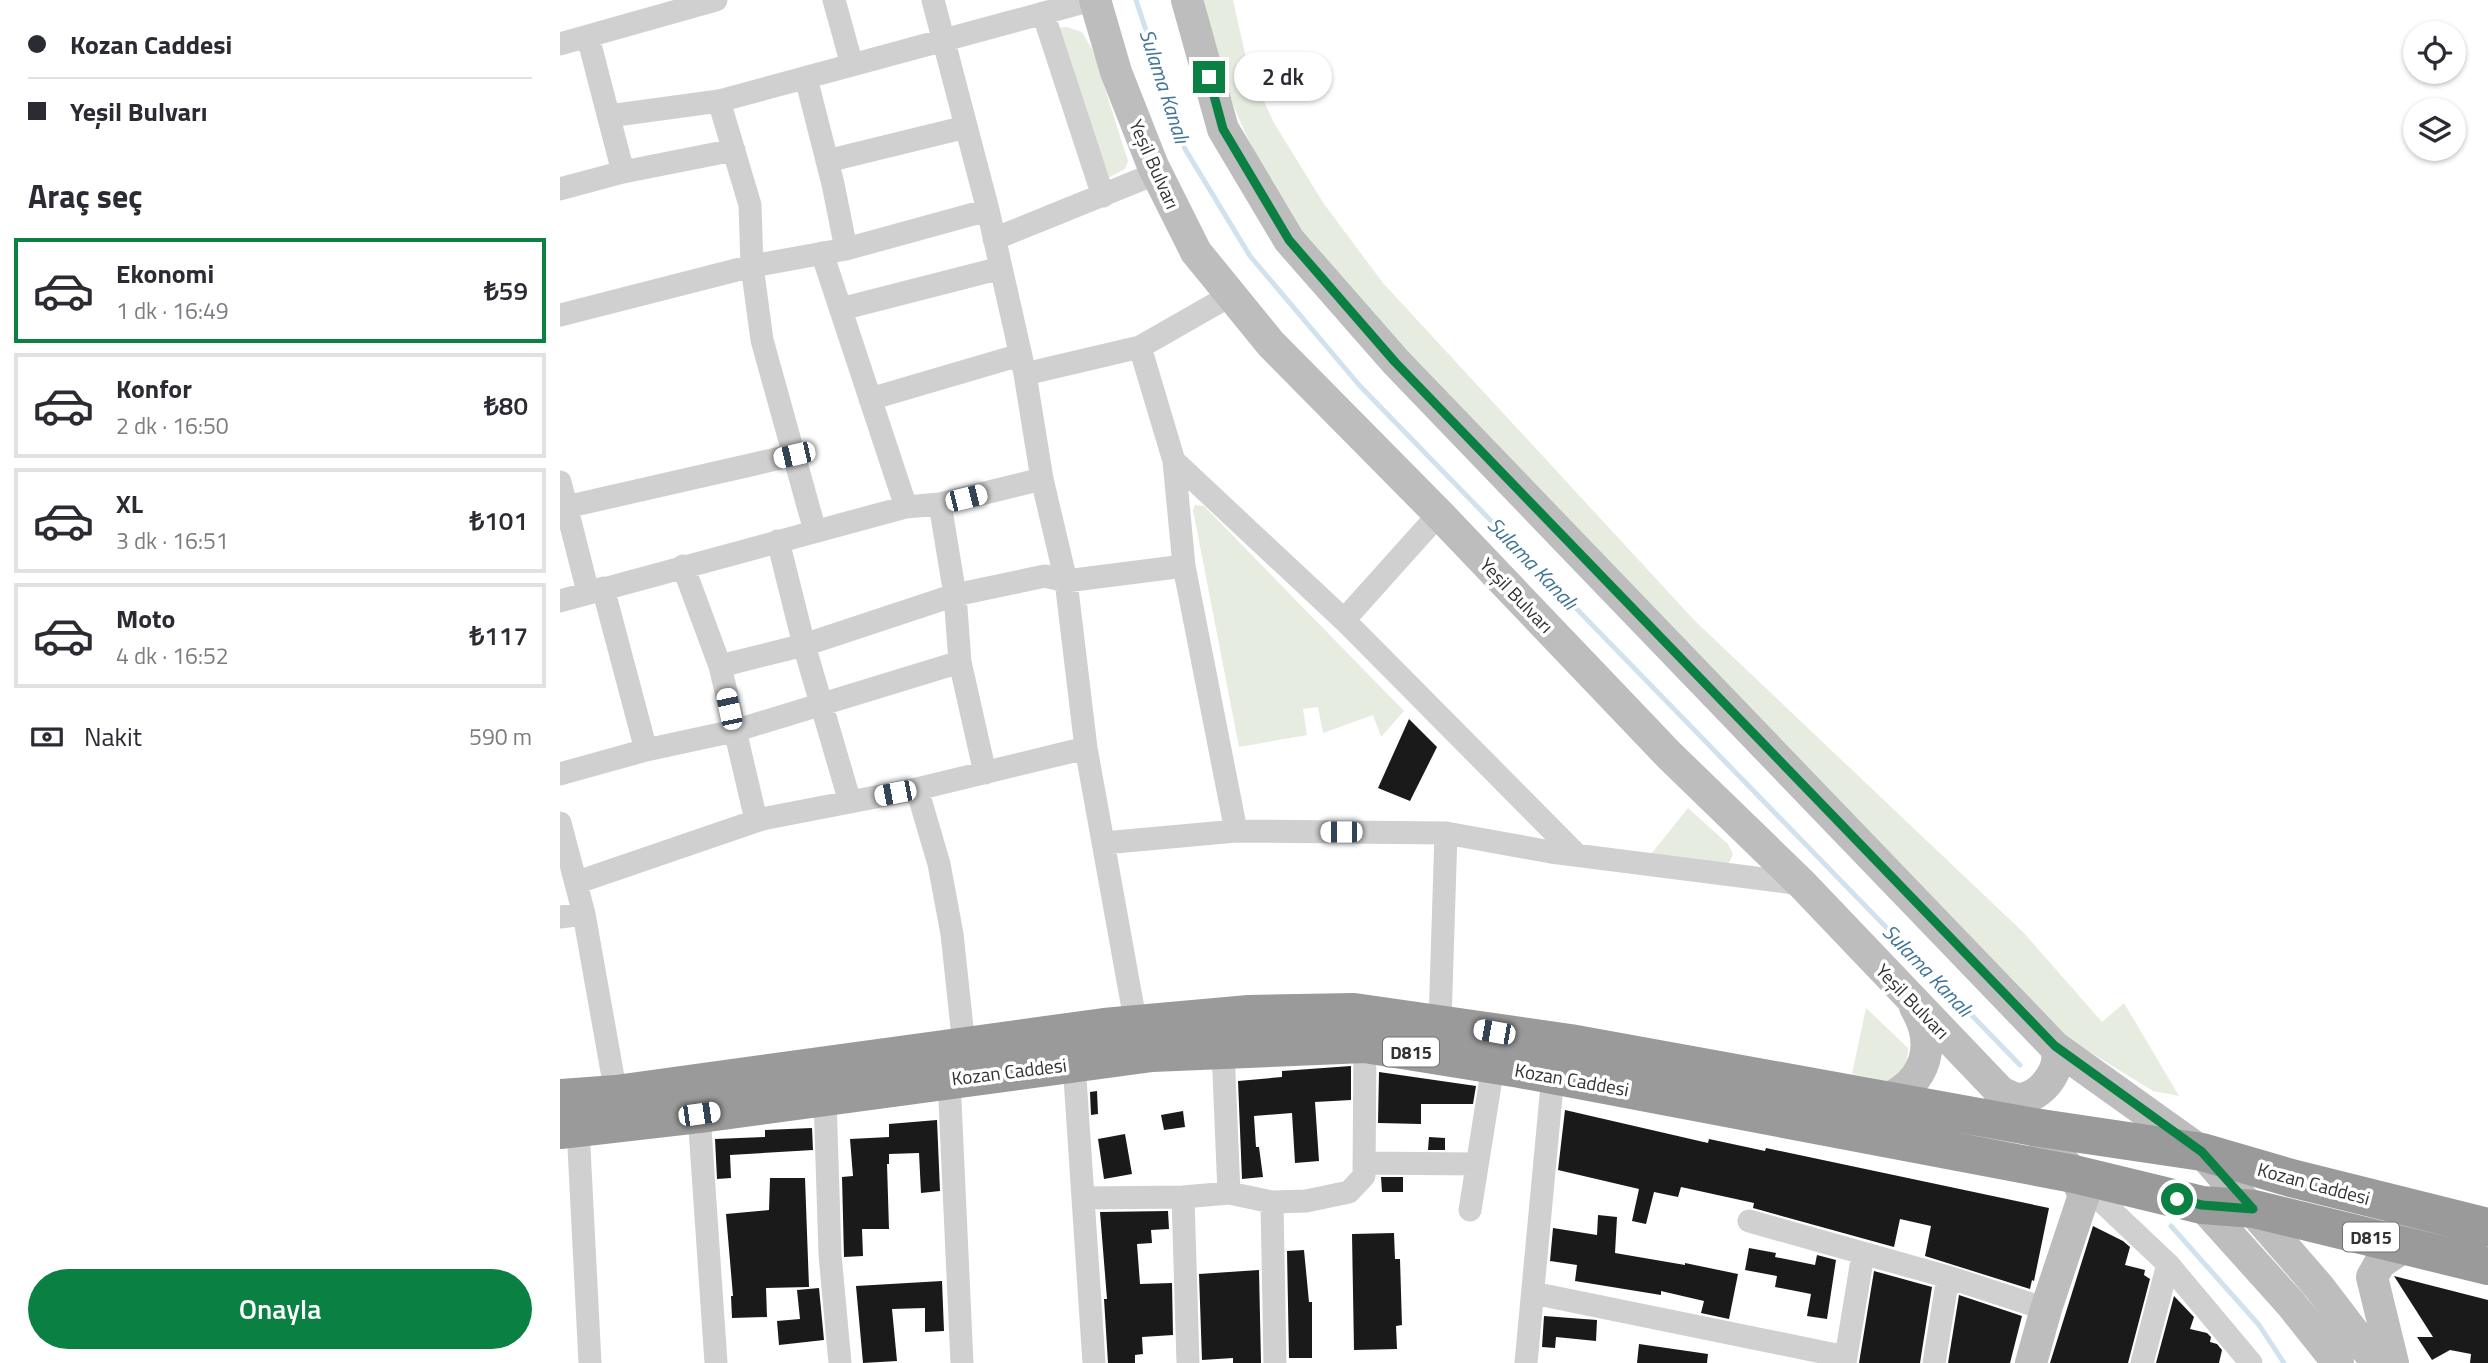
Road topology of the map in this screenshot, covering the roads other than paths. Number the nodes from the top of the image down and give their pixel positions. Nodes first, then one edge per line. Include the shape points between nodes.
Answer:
1 (716, 0) edge
2 (834, 0) edge
3 (933, 0) edge
4 (1093, 0) edge
5 (1187, 0) edge
6 (1043, 13) junction
7 (588, 37) junction
8 (944, 41) junction
9 (560, 44) edge
10 (852, 65) junction
11 (806, 78) junction
12 (719, 101) junction
13 (608, 116) junction
14 (966, 127) junction
15 (734, 150) junction
16 (827, 161) junction
17 (623, 172) junction
18 (1157, 173) junction
19 (560, 189) edge
20 (1103, 195) junction
21 (988, 210) junction
22 (994, 239) junction
23 (846, 249) junction
24 (822, 253) junction
25 (752, 266) junction
26 (1001, 268) junction
27 (1231, 295) junction
28 (841, 309) junction
29 (560, 315) edge
30 (1140, 347) junction
31 (1022, 365) junction
32 (870, 399) junction
33 (794, 455) junction
34 (1174, 461) junction
35 (1042, 479) junction
36 (560, 482) edge
37 (940, 505) junction
38 (566, 507) junction
39 (906, 507) junction
40 (1439, 514) junction
41 (815, 531) junction
42 (778, 541) junction
43 (683, 566) junction
44 (1184, 566) junction
45 (1066, 581) junction
46 (595, 590) junction
47 (956, 595) junction
48 (560, 601) edge
49 (1344, 620) junction
50 (804, 645) junction
51 (960, 662) junction
52 (720, 666) junction
53 (822, 704) junction
54 (734, 731) junction
55 (1086, 748) junction
56 (646, 750) junction
57 (985, 773) junction
58 (560, 774) edge
59 (917, 789) junction
60 (850, 802) junction
61 (756, 820) junction
62 (560, 823) edge
63 (1236, 831) junction
64 (1447, 833) junction
65 (1104, 843) junction
66 (564, 850) edge
67 (1577, 855) junction
68 (578, 882) junction
69 (1802, 884) junction
70 (584, 914) junction
71 (560, 917) edge
72 (1911, 1000) junction
73 (1440, 1023) junction
74 (1136, 1025) junction
75 (1365, 1044) junction
76 (2055, 1046) junction
77 (1223, 1051) junction
78 (956, 1062) junction
79 (1074, 1063) junction
80 (1493, 1066) junction
81 (1553, 1075) junction
82 (1998, 1091) junction
83 (616, 1094) junction
84 (825, 1097) junction
85 (1887, 1099) junction
86 (699, 1114) junction
87 (566, 1119) edge
88 (2034, 1127) junction
89 (2202, 1152) junction
90 (1364, 1163) junction
91 (1476, 1164) junction
92 (2074, 1174) junction
93 (1229, 1193) junction
94 (1183, 1196) junction
95 (1083, 1198) junction
96 (1272, 1202) junction
97 (2202, 1205) junction
98 (2253, 1209) junction
99 (1470, 1210) dead end
100 (1749, 1221) dead end
101 (2488, 1227) edge
102 (2404, 1246) junction
103 (1863, 1254) junction
104 (2168, 1264) junction
105 (2488, 1266) edge
106 (1948, 1277) junction
107 (1533, 1293) junction
108 (2046, 1309) junction
109 (2241, 1357) edge
110 (1845, 1360) edge
111 (590, 1363) edge
112 (716, 1363) edge
113 (839, 1363) edge
114 (962, 1363) edge
115 (1094, 1363) edge
116 (1188, 1363) edge
117 (1275, 1363) edge
118 (1526, 1363) edge
119 (1934, 1363) edge
120 (2031, 1363) edge
121 (2142, 1363) edge
122 (2337, 1363) edge
123 (2376, 1363) edge
124 (2393, 1363) edge

1 - 7 street
2 - 10 street
3 - 8 street
4 - 6 street
4 - 18 main road, Yeşil Bulvarı
5 - 76 main road via 1223,129 1289,240 1395,362
6 - 8 street
6 - 20 street
7 - 9 street
7 - 13 street
8 - 10 street
8 - 14 street
10 - 11 street
11 - 12 street
11 - 16 street
12 - 13 street
12 - 15 street
13 - 17 street
14 - 16 street
14 - 21 street
15 - 17 street
15 - 25 street via 750,205
16 - 23 street
17 - 19 street
18 - 20 street
18 - 27 main road, Yeşil Bulvarı via 1196,252
20 - 22 street
21 - 22 street
21 - 23 street
22 - 26 street
23 - 24 street
24 - 25 street
24 - 28 street
25 - 29 street
25 - 33 street via 762,341
26 - 28 street
26 - 31 street
27 - 30 street
27 - 40 main road, Yeşil Bulvarı via 1271,344
28 - 32 street
30 - 31 street
30 - 34 street
31 - 32 street
31 - 35 street
32 - 39 street
33 - 38 street
33 - 41 street
34 - 44 street
34 - 49 street
35 - 37 street
35 - 45 street
36 - 38 street
37 - 39 street
37 - 47 street
38 - 46 street
39 - 41 street
40 - 49 street
40 - 69 main road, Yeşil Bulvarı via 1669,755
41 - 42 street
42 - 43 street
42 - 50 street
43 - 46 street
43 - 52 street
44 - 45 street
44 - 63 street
45 - 47 street via 1045,576
45 - 55 street
46 - 48 street
46 - 56 street
47 - 50 street
47 - 51 street
49 - 67 street
50 - 52 street
50 - 53 street
51 - 53 street
51 - 57 street
52 - 54 street
53 - 54 street
53 - 60 street
54 - 56 street
54 - 61 street
55 - 57 street
55 - 65 street
56 - 58 street
57 - 59 street
59 - 60 street
59 - 78 street via 950,923
60 - 61 street
61 - 68 street
62 - 66 street
63 - 64 street
63 - 65 street
64 - 67 street
64 - 73 street
65 - 74 street
66 - 68 street
67 - 69 street
68 - 70 street
69 - 72 main road, Yeşil Bulvarı
70 - 71 street
70 - 83 street
72 - 82 main road, Yeşil Bulvarı
72 - 85 main road via 1924,1022 1925,1056 1916,1077
73 - 74 highway, Kozan Caddesi / D815 via 1354,1012 1249,1014
73 - 85 highway, Kozan Caddesi / D815
74 - 78 highway, Kozan Caddesi / D815
75 - 77 highway, Kozan Caddesi / D815
75 - 80 highway, Kozan Caddesi / D815
75 - 90 street
76 - 82 main road via 2053,1074 2035,1092 2013,1098
76 - 89 main road
77 - 79 highway, Kozan Caddesi / D815 via 1152,1053
77 - 93 street
78 - 79 highway, Kozan Caddesi / D815
78 - 83 highway, Kozan Caddesi / D815
78 - 84 highway, Kozan Caddesi / D815
78 - 114 street
79 - 95 street
80 - 81 highway, Kozan Caddesi / D815
80 - 91 street
81 - 92 highway, Kozan Caddesi / D815
81 - 107 street
82 - 88 main road, Yeşil Bulvarı
83 - 87 highway, Kozan Caddesi / D815
84 - 86 highway, Kozan Caddesi / D815
84 - 113 street
85 - 88 highway, Kozan Caddesi / D815
86 - 87 highway, Kozan Caddesi / D815
86 - 112 street
87 - 111 street
88 - 89 highway, Kozan Caddesi / D815
88 - 92 main road, Yeşil Bulvarı
89 - 98 main road
89 - 101 highway, Kozan Caddesi / D815
90 - 91 street
90 - 96 street via 1364,1175 1349,1192
91 - 99 street
92 - 97 highway, Kozan Caddesi / D815
92 - 104 street
92 - 108 main road via 2084,1195
93 - 94 street
93 - 96 street
94 - 95 street
94 - 116 street
95 - 115 street
96 - 117 street
97 - 98 highway, Kozan Caddesi / D815
97 - 122 main road
98 - 102 highway, Kozan Caddesi / D815
98 - 123 main road
100 - 103 street
102 - 105 highway, Kozan Caddesi / D815
102 - 124 main road via 2380,1263 2372,1278
103 - 106 street
103 - 110 street
104 - 109 street
104 - 121 street
106 - 108 street
106 - 119 street
107 - 110 street
107 - 118 street
108 - 120 main road

